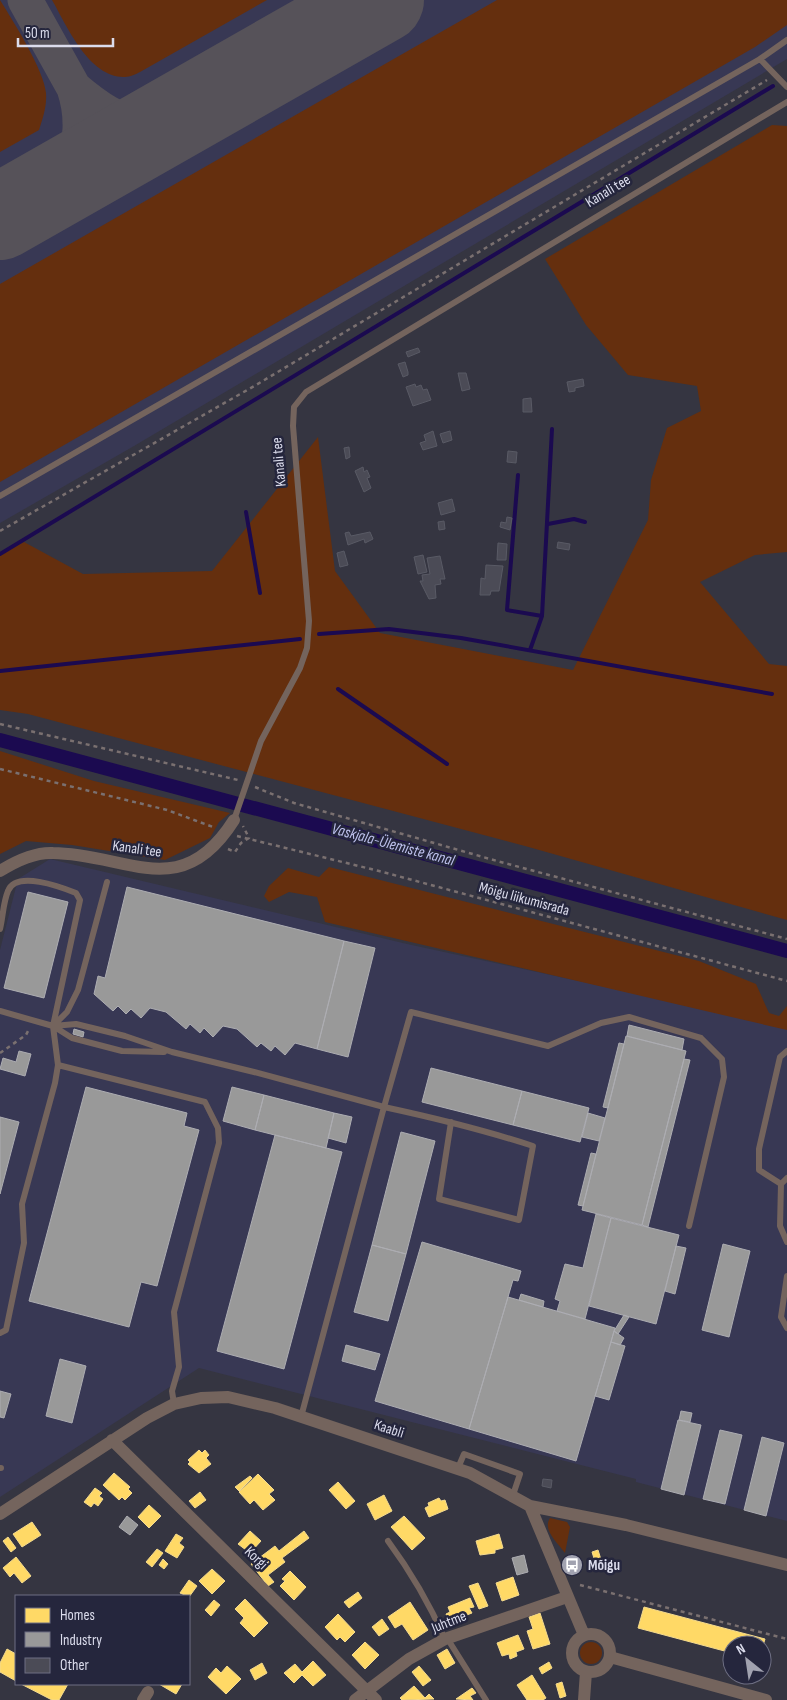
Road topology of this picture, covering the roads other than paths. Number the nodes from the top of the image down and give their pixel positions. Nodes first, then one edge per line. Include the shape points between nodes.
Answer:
1 (787, 40) edge
2 (760, 59) junction
3 (787, 88) edge
4 (787, 102) edge
5 (0, 496) edge
6 (234, 820) joint
7 (0, 871) edge
8 (107, 882) dead end
9 (0, 929) edge
10 (0, 1011) edge
11 (52, 1026) junction
12 (787, 1051) edge
13 (172, 1052) junction
14 (58, 1064) junction
15 (384, 1107) junction
16 (451, 1122) junction
17 (787, 1178) edge
18 (781, 1184) junction
19 (689, 1226) dead end
20 (787, 1242) edge
21 (787, 1276) edge
22 (787, 1328) edge
23 (0, 1333) edge
24 (174, 1404) junction
25 (301, 1417) junction
26 (112, 1440) junction
27 (458, 1468) junction
28 (513, 1496) junction
29 (530, 1506) junction
30 (0, 1514) edge
31 (388, 1541) dead end
32 (787, 1565) edge
33 (567, 1597) junction
34 (584, 1635) junction
35 (446, 1639) junction
36 (610, 1657) junction
37 (586, 1672) junction
38 (367, 1689) junction
39 (355, 1700) edge
40 (376, 1700) edge
41 (486, 1700) edge
42 (584, 1700) edge
43 (766, 1700) edge

1 - 2 lane
2 - 3 lane
2 - 5 lane
4 - 6 lane, Kanali tee via 306,392 294,407 309,622 307,648 300,668 261,741
6 - 7 street, Kanali tee via 221,838 192,862 165,870 52,852 30,856
8 - 11 lane via 78,990 67,1012
9 - 11 lane via 8,890 15,883 28,880 76,892 80,900
10 - 11 lane
11 - 13 lane via 76,1024
11 - 13 lane via 72,1038 122,1051
11 - 14 lane
12 - 18 lane via 780,1057 759,1149 760,1170
13 - 15 lane
14 - 23 lane via 22,1204 24,1243 6,1330
14 - 24 lane via 205,1102 218,1128 219,1143 174,1312 179,1367 172,1391
15 - 16 lane
15 - 19 lane via 411,1012 548,1046 602,1023 630,1017 701,1038 722,1059 724,1078
15 - 25 lane
16 - 16 lane via 533,1146 520,1220 439,1198
17 - 18 lane
18 - 20 lane via 780,1226
21 - 22 lane via 781,1316
24 - 25 street, Kaabli via 228,1397
24 - 26 street, Kaabli
25 - 27 street, Kaabli
26 - 30 street, Kaabli
26 - 38 street, Korgi
27 - 28 street, Kaabli
27 - 28 lane via 464,1454 520,1474
28 - 29 street, Kaabli
29 - 32 street, Kaabli via 626,1525
29 - 33 street
31 - 35 lane via 419,1586
33 - 34 street
33 - 35 street, Juhtme
34 - 36 street via 592,1633 607,1641
34 - 37 street via 577,1639 571,1654 574,1662
35 - 38 street, Juhtme via 409,1659
35 - 41 lane
36 - 37 street via 601,1670
36 - 43 street
37 - 42 street
38 - 39 street, Juhtme
38 - 40 street, Korgi

